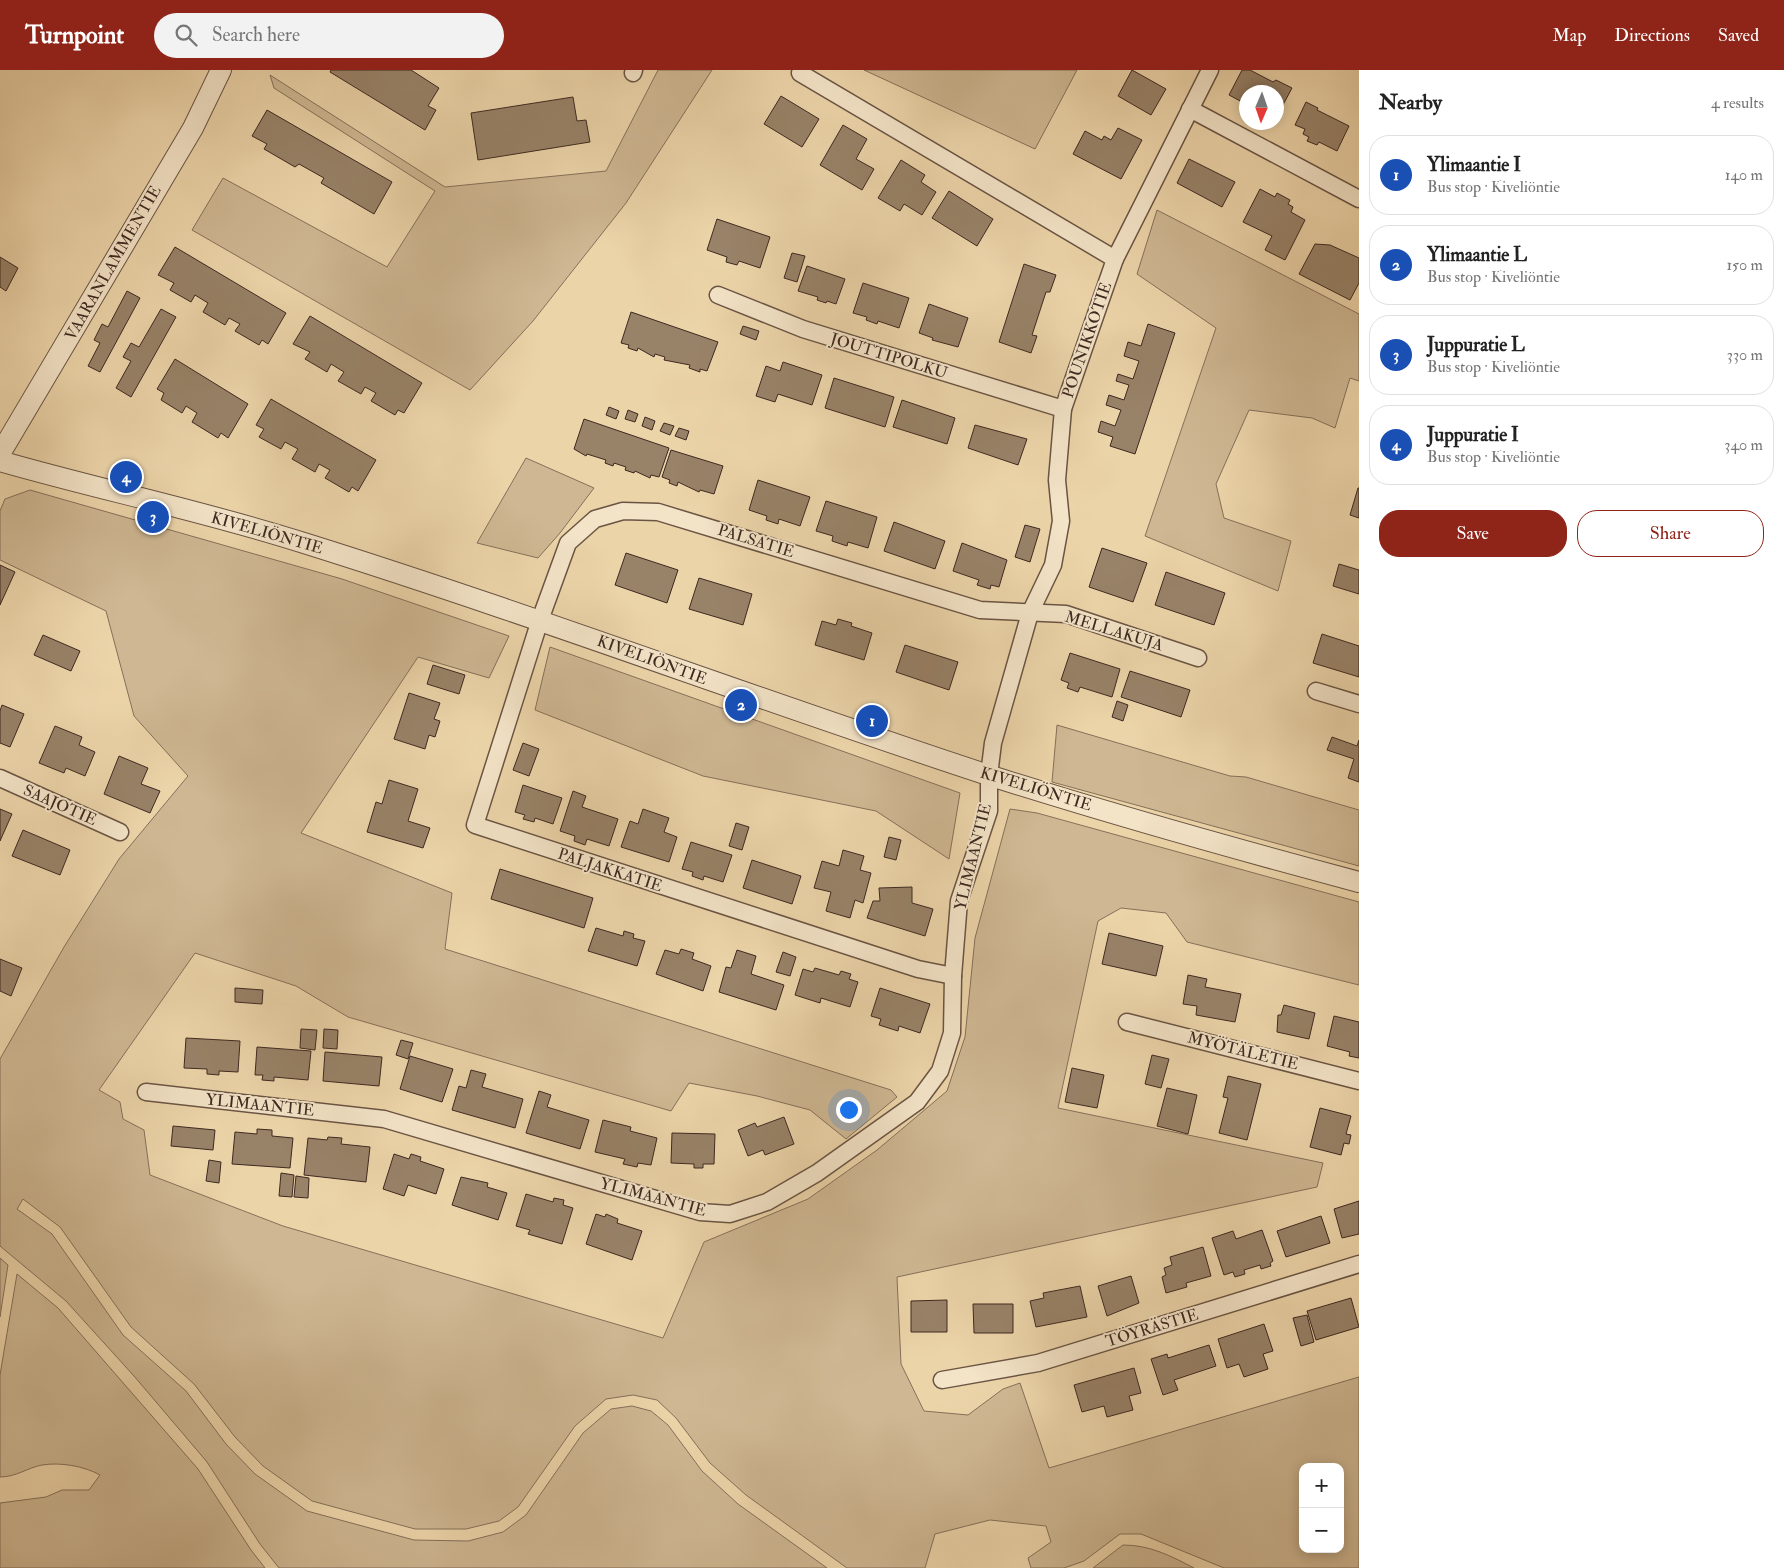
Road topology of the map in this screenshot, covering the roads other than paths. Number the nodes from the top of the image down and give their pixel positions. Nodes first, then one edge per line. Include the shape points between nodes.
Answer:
1 (221, 70) edge
2 (1210, 70) edge
3 (800, 73) dead end
4 (1190, 109) junction
5 (1359, 199) edge
6 (1115, 259) junction
7 (718, 295) dead end
8 (1063, 409) junction
9 (0, 454) edge
10 (0, 461) edge
11 (1030, 612) junction
12 (540, 620) junction
13 (1198, 658) dead end
14 (1316, 692) dead end
15 (1359, 704) edge
16 (989, 775) junction
17 (0, 778) edge
18 (120, 832) dead end
19 (1359, 882) edge
20 (952, 976) junction
21 (1128, 1022) dead end
22 (1359, 1081) edge
23 (146, 1092) dead end
24 (1359, 1264) edge
25 (942, 1380) dead end

1 - 9 street, VAARANLAMMENTIE via 193,128
2 - 4 street, POUNIKKOTIE
3 - 6 street
4 - 5 street
4 - 6 street, POUNIKKOTIE
6 - 8 street, POUNIKKOTIE
7 - 8 street, JOUTTIPOLKU via 803,329
8 - 11 street, POUNIKKOTIE via 1057,480 1061,521 1053,565
10 - 12 street, KIVELIÖNTIE via 240,523
11 - 12 street, PALSATIE via 980,610 658,512 623,511 595,520 568,543
11 - 13 street, MELLAKUJA via 1066,614
11 - 16 street, POUNIKKOTIE via 993,743
12 - 16 street, KIVELIÖNTIE
12 - 20 street, PALJAKKATIE via 475,825 918,969
14 - 15 street
16 - 19 street, KIVELIÖNTIE via 1238,850
16 - 20 street, YLIMAANTIE via 989,811 959,901
17 - 18 street, SAAJOTIE
20 - 23 street, YLIMAANTIE via 952,1033 940,1071 917,1102 817,1173 767,1202 730,1214 700,1212 384,1119
21 - 22 street, MYÖTÄLETIE
24 - 25 street, TÖYRÄSTIE via 1038,1363

